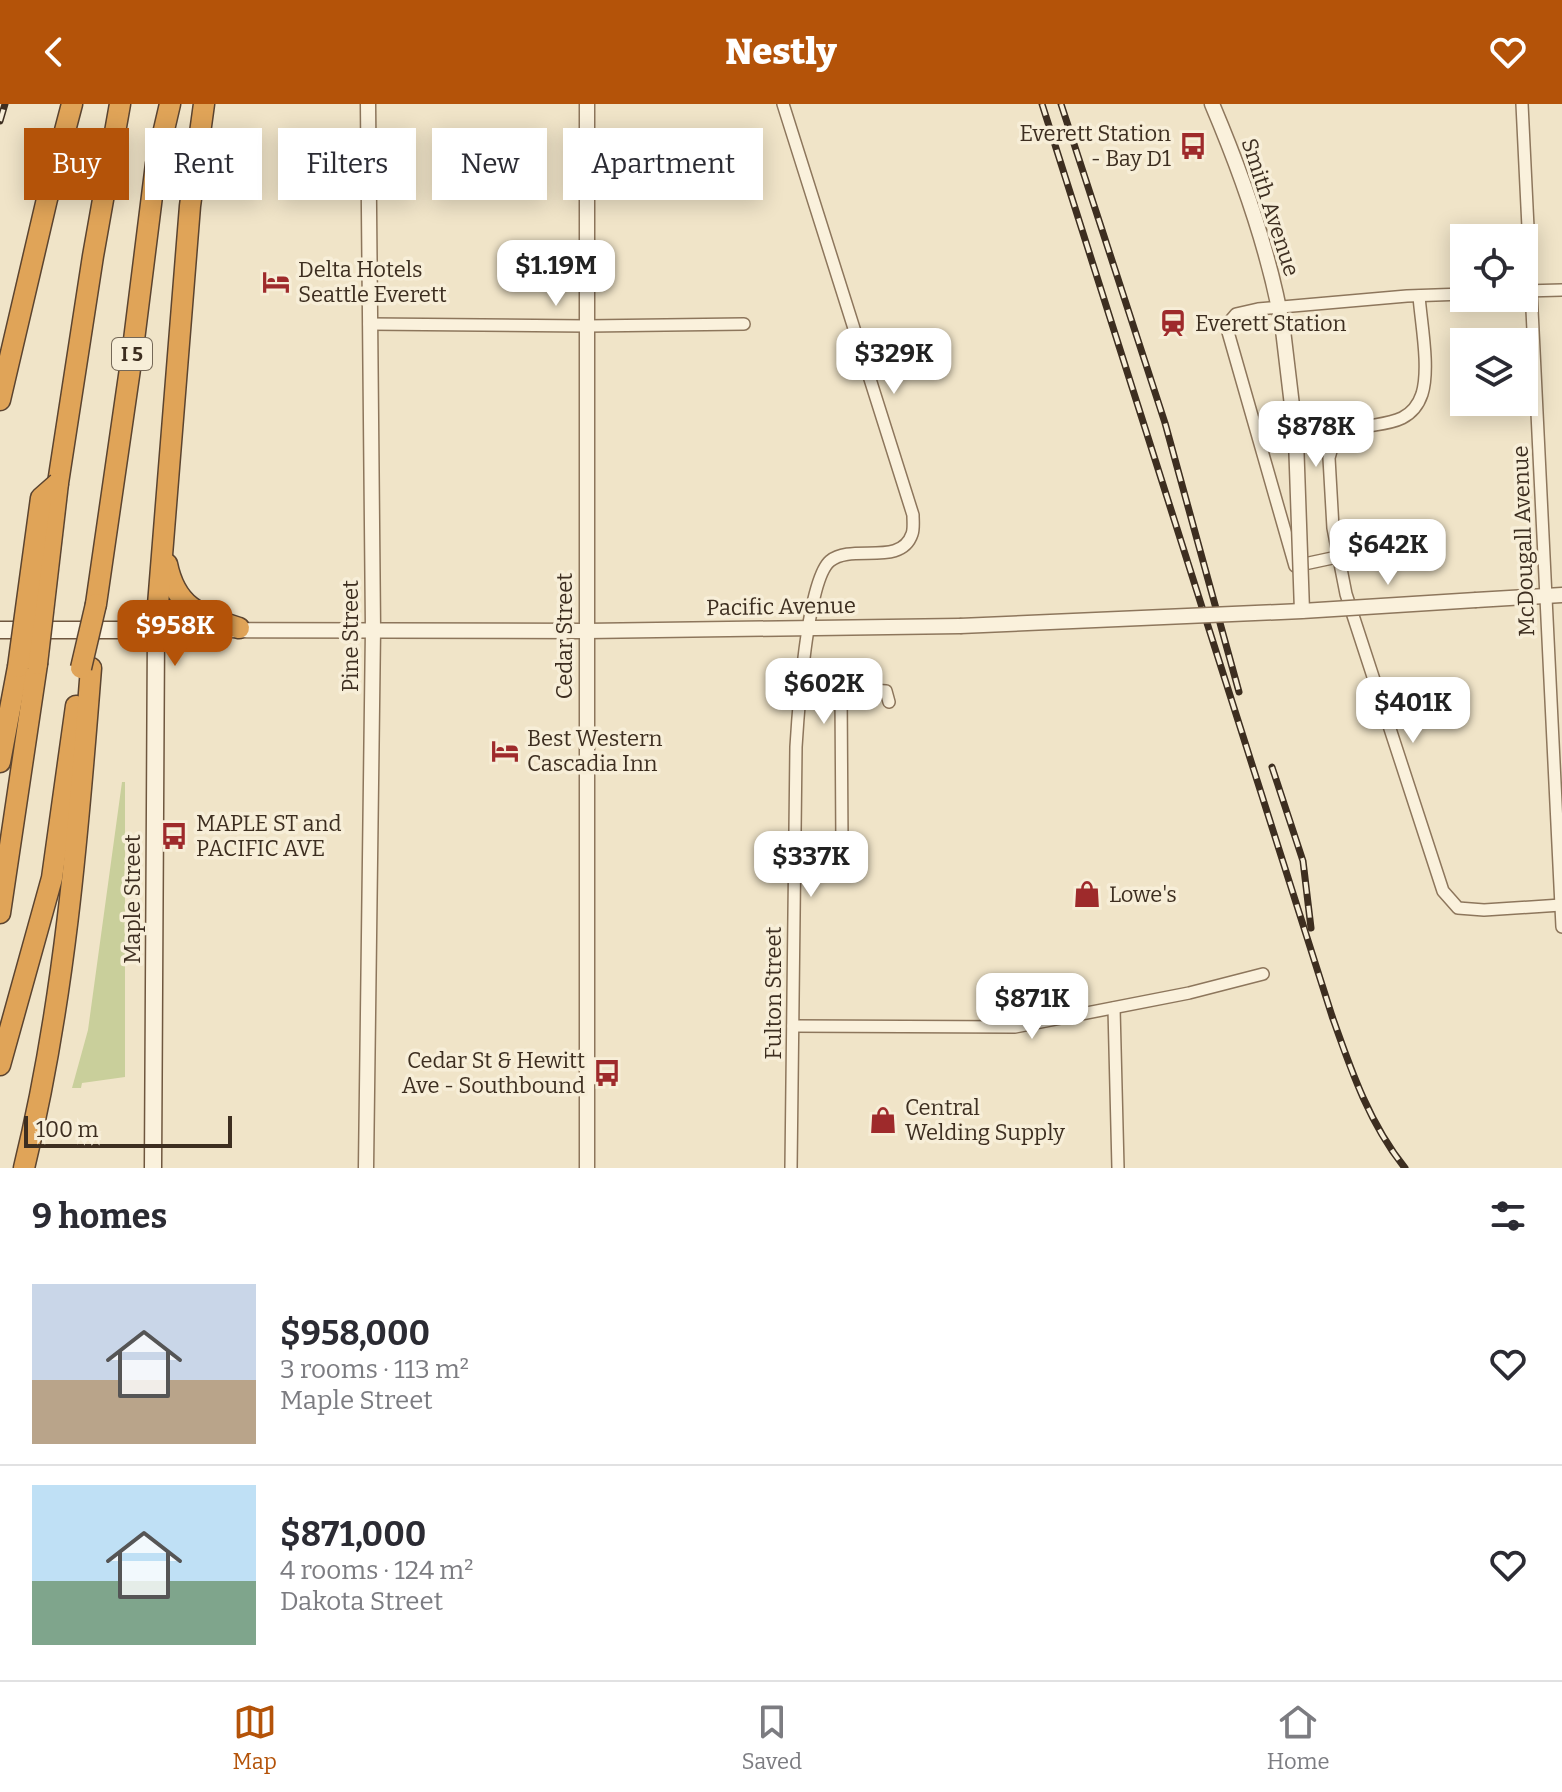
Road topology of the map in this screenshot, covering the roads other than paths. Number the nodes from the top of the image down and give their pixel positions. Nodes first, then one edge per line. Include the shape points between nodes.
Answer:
1 (72, 104) edge
2 (120, 104) edge
3 (170, 104) edge
4 (204, 104) edge
5 (368, 104) edge
6 (587, 104) edge
7 (783, 104) edge
8 (1212, 104) edge
9 (1522, 104) edge
10 (1526, 224) edge
11 (1562, 290) edge
12 (1538, 291) edge
13 (1450, 295) edge
14 (1419, 296) junction
15 (1279, 306) junction
16 (1529, 312) edge
17 (369, 324) junction
18 (744, 324) dead end
19 (587, 326) junction
20 (0, 400) edge
21 (162, 544) junction
22 (1337, 557) junction
23 (1562, 595) edge
24 (1544, 596) junction
25 (1302, 611) junction
26 (239, 628) junction
27 (808, 628) junction
28 (373, 629) junction
29 (0, 630) edge
30 (156, 630) junction
31 (586, 631) junction
32 (27, 665) junction
33 (86, 668) junction
34 (889, 702) dead end
35 (0, 762) edge
36 (850, 859) dead end
37 (1562, 904) edge
38 (0, 913) edge
39 (1562, 927) edge
40 (1263, 974) dead end
41 (1114, 1008) junction
42 (793, 1026) junction
43 (0, 1065) edge
44 (24, 1168) edge
45 (153, 1168) edge
46 (366, 1168) edge
47 (587, 1168) edge
48 (791, 1168) edge
49 (1118, 1168) edge

1 - 20 highway
2 - 32 highway, I 5, bridge via 58,483 41,498
3 - 33 highway, I 5, bridge via 156,164
4 - 21 highway via 190,206
5 - 17 street, Pine Street
6 - 19 street, Cedar Street
7 - 27 street, Fulton Street via 913,515 912,534 900,549 848,553 830,561 820,577
8 - 15 street, Smith Avenue via 1249,200
9 - 10 street, McDougall Avenue
11 - 12 street
13 - 14 street
14 - 15 street
14 - 22 street via 1425,369 1423,393 1415,407 1387,424 1347,430 1332,445
15 - 22 street via 1236,314 1228,332 1295,566
15 - 25 street, Smith Avenue, bridge via 1296,439
16 - 24 street, McDougall Avenue
17 - 19 street
17 - 28 street, Pine Street
18 - 19 street
19 - 31 street, Cedar Street
21 - 26 highway via 172,586 183,601 202,615
21 - 30 highway
22 - 37 street via 1443,891 1458,908
23 - 24 street, Pacific Avenue
24 - 25 street, Pacific Avenue, bridge
24 - 37 street, McDougall Avenue
25 - 27 street, Pacific Avenue, bridge
26 - 28 street, Pacific Avenue
26 - 30 street, Pacific Avenue
27 - 31 street, Pacific Avenue
27 - 42 street, Fulton Street via 796,747
28 - 31 street, Pacific Avenue
28 - 46 street, Pine Street
29 - 30 main road, Pacific Avenue
30 - 45 main road, Maple Street
31 - 47 street, Cedar Street
32 - 35 highway
32 - 38 highway
33 - 43 highway, I 5 via 52,878
33 - 44 highway via 76,846 36,1121
34 - 36 street via 886,691 841,691 842,844
37 - 39 street, McDougall Avenue
40 - 41 street
41 - 42 street via 1015,1027
41 - 49 street
42 - 48 street, Fulton Street

